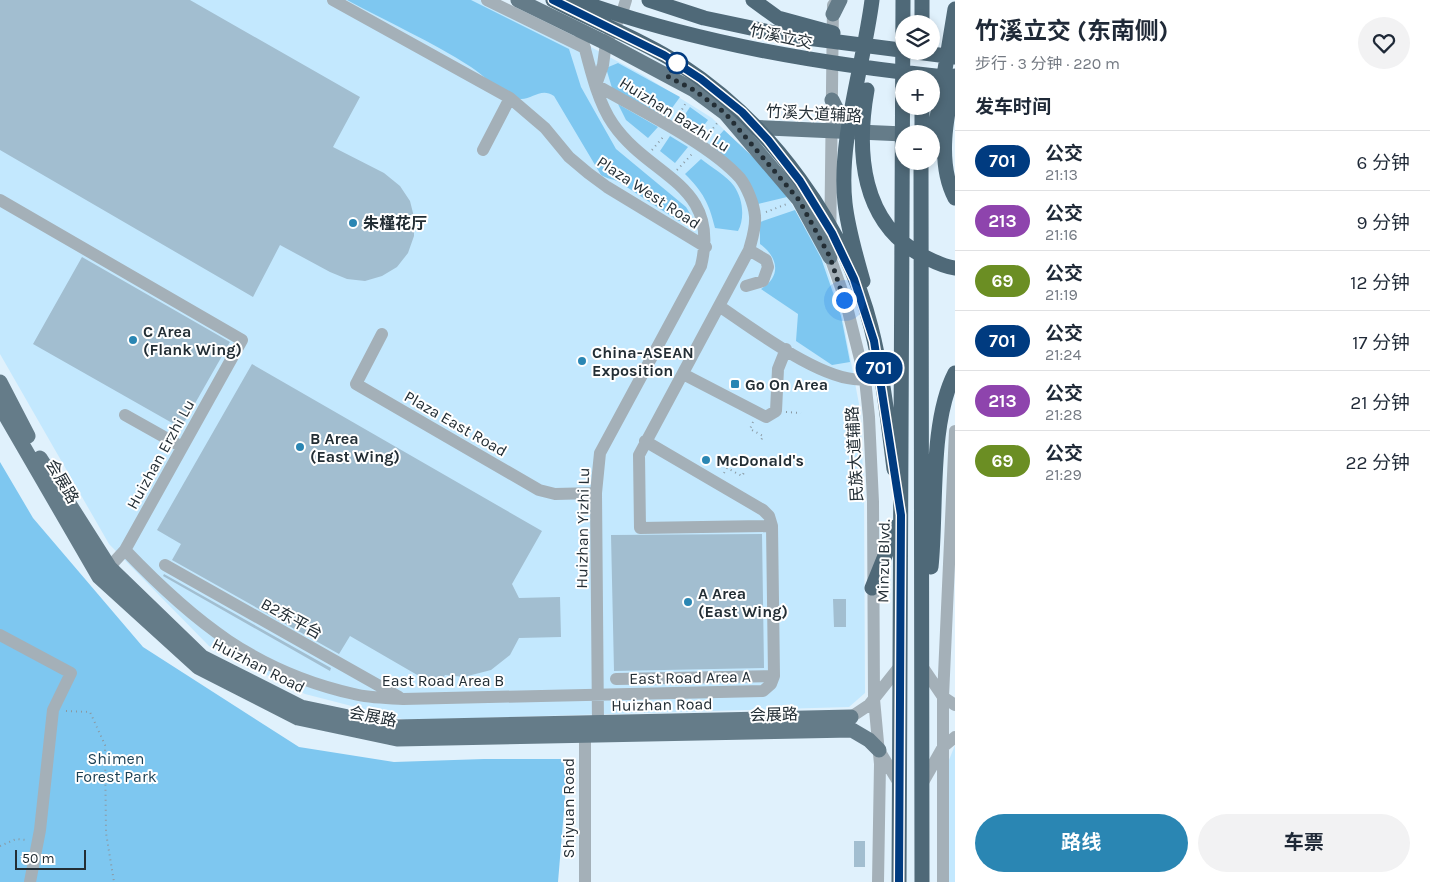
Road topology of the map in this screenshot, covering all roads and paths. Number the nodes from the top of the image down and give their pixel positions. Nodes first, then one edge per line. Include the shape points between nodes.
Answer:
1 (333, 0) edge
2 (487, 0) edge
3 (518, 0) edge
4 (553, 0) edge
5 (576, 0) edge
6 (626, 0) edge
7 (649, 0) edge
8 (753, 0) edge
9 (840, 0) edge
10 (872, 0) edge
11 (882, 0) edge
12 (833, 7) edge
13 (904, 7) edge
14 (955, 9) edge
15 (601, 16) junction
16 (580, 30) junction
17 (606, 43) junction
18 (895, 46) edge
19 (585, 48) junction
20 (895, 50) edge
21 (940, 56) edge
22 (955, 57) edge
23 (903, 70) edge
24 (888, 71) junction
25 (895, 72) edge
26 (955, 77) edge
27 (940, 81) edge
28 (955, 84) edge
29 (596, 85) junction
30 (510, 98) junction
31 (832, 100) junction
32 (903, 115) edge
33 (934, 125) edge
34 (738, 126) junction
35 (832, 132) junction
36 (873, 133) junction
37 (895, 134) edge
38 (940, 134) edge
39 (955, 135) edge
40 (483, 150) dead end
41 (927, 170) edge
42 (955, 198) edge
43 (0, 200) edge
44 (799, 200) junction
45 (755, 215) junction
46 (706, 247) junction
47 (749, 250) junction
48 (830, 257) junction
49 (955, 268) edge
50 (858, 278) junction
51 (746, 286) dead end
52 (719, 306) junction
53 (382, 334) dead end
54 (786, 349) junction
55 (955, 373) edge
56 (683, 374) junction
57 (865, 379) junction
58 (0, 382) edge
59 (0, 406) edge
60 (776, 411) junction
61 (801, 413) dead end
62 (758, 414) junction
63 (125, 415) dead end
64 (955, 431) edge
65 (646, 441) junction
66 (760, 443) dead end
67 (182, 447) junction
68 (745, 471) dead end
69 (717, 484) junction
70 (596, 493) junction
71 (901, 515) junction
72 (772, 526) junction
73 (125, 550) junction
74 (932, 555) junction
75 (949, 556) junction
76 (165, 565) dead end
77 (104, 572) junction
78 (872, 588) junction
79 (0, 636) edge
80 (900, 666) junction
81 (922, 666) junction
82 (774, 676) junction
83 (616, 678) dead end
84 (598, 694) junction
85 (943, 696) junction
86 (403, 699) junction
87 (874, 699) junction
88 (955, 705) edge
89 (53, 710) junction
90 (598, 723) junction
91 (851, 724) junction
92 (585, 734) junction
93 (955, 737) edge
94 (943, 747) junction
95 (879, 750) junction
96 (899, 783) junction
97 (922, 784) junction
98 (38, 842) junction
99 (0, 846) edge
100 (583, 851) junction
101 (30, 882) edge
102 (114, 882) edge
103 (579, 882) edge
104 (585, 882) edge
105 (878, 882) edge
106 (899, 882) edge
107 (922, 882) edge
108 (943, 882) edge

1 - 30 street, Plaza West Road
2 - 19 street
3 - 16 main road
4 - 15 highway
5 - 15 highway
6 - 17 street
7 - 20 highway, 竹溪立交 via 704,18 784,35
8 - 18 highway via 768,12 790,22
9 - 12 main road
10 - 50 highway via 845,166 845,202
11 - 49 highway via 864,108 862,150 868,191 890,231 913,250
12 - 31 street, 民族大道辅路
13 - 23 highway, Minzu Blvd.
14 - 33 highway
15 - 24 highway, 竹溪立交 via 819,62
15 - 50 highway via 683,66 755,125 812,198
16 - 17 main road
16 - 19 street, Huizhan Yizhi Lu
17 - 29 street
17 - 34 main road via 694,90
19 - 29 street, Huizhan Yizhi Lu
21 - 22 highway, 竹溪立交
24 - 25 highway
24 - 26 highway, 竹溪立交
26 - 42 highway via 948,112 946,155 949,182
27 - 28 highway
29 - 45 street, Huizhan Bazhi Lu via 724,164 740,179 750,196
29 - 46 street, Huizhan Yizhi Lu via 613,124 683,189 699,209 706,229
30 - 40 street
30 - 46 street, Plaza West Road via 546,128 588,173
31 - 35 street, 民族大道辅路
31 - 36 main road via 843,122 854,129
32 - 71 highway, Minzu Blvd.
34 - 35 main road, 竹溪大道辅路
34 - 44 main road
35 - 36 main road, 竹溪大道辅路
35 - 48 street, 民族大道辅路
36 - 37 main road, 竹溪大道辅路
38 - 39 main road
41 - 81 highway via 921,281
43 - 67 street, Huizhan Erzhi Lu via 242,340
44 - 45 path
44 - 48 main road
45 - 47 street, Huizhan Bazhi Lu
46 - 70 street, Huizhan Yizhi Lu via 701,266 600,453
47 - 51 street via 766,260 768,267 764,281
47 - 52 street, Huizhan Bazhi Lu
48 - 57 street, 民族大道辅路
50 - 71 highway via 882,385
52 - 54 street
52 - 56 street, Huizhan Bazhi Lu
53 - 70 street, Plaza East Road via 356,384 539,490 555,494
54 - 57 street via 833,376
54 - 60 street via 778,369
55 - 74 highway via 945,397 937,454
56 - 62 street
56 - 65 street, Huizhan Bazhi Lu
57 - 78 street, 民族大道辅路 via 872,459
58 - 77 main road, Huizhan Road
59 - 77 main road, 会展路
60 - 61 path
60 - 62 street via 766,417
62 - 66 path via 750,429 763,436
63 - 67 street
64 - 75 street
65 - 69 street
65 - 72 street, Huizhan Bazhi Lu via 639,455 640,528
67 - 73 street, Huizhan Erzhi Lu
68 - 69 path via 742,476 727,468
69 - 72 street via 763,510
70 - 84 street, Huizhan Yizhi Lu
71 - 78 highway
71 - 80 highway, Minzu Blvd.
72 - 82 street
73 - 77 street, Huizhan Erzhi Lu
73 - 86 street, East Road Area B via 203,624 266,663 302,680 355,695
74 - 75 street
74 - 81 highway
75 - 85 street
76 - 86 street, B2东平台
77 - 90 main road, Huizhan Road via 202,657 301,707 396,727
77 - 92 main road, 会展路 via 198,666 298,718 397,739
78 - 87 street, 民族大道辅路
79 - 89 street via 71,672
80 - 87 street
80 - 96 highway, Minzu Blvd.
81 - 85 street
81 - 97 highway
82 - 83 street
82 - 84 street, East Road Area A via 763,691 751,693
84 - 86 street, East Road Area B
84 - 90 street, Huizhan Yizhi Lu
85 - 88 street
85 - 94 street
87 - 91 street
87 - 95 street, 民族大道辅路
89 - 98 street
89 - 102 path via 90,712 105,745 106,834
90 - 91 main road, Huizhan Road
90 - 92 street
91 - 92 main road, 会展路
91 - 95 main road
92 - 100 street, Shiyuan Road
93 - 94 street
94 - 97 street
94 - 108 street
95 - 96 street
95 - 105 street, 民族大道辅路
96 - 106 highway, Minzu Blvd.
97 - 107 highway
98 - 99 path via 16,839
98 - 101 street
100 - 103 street
100 - 104 street, Shiyuan Road

